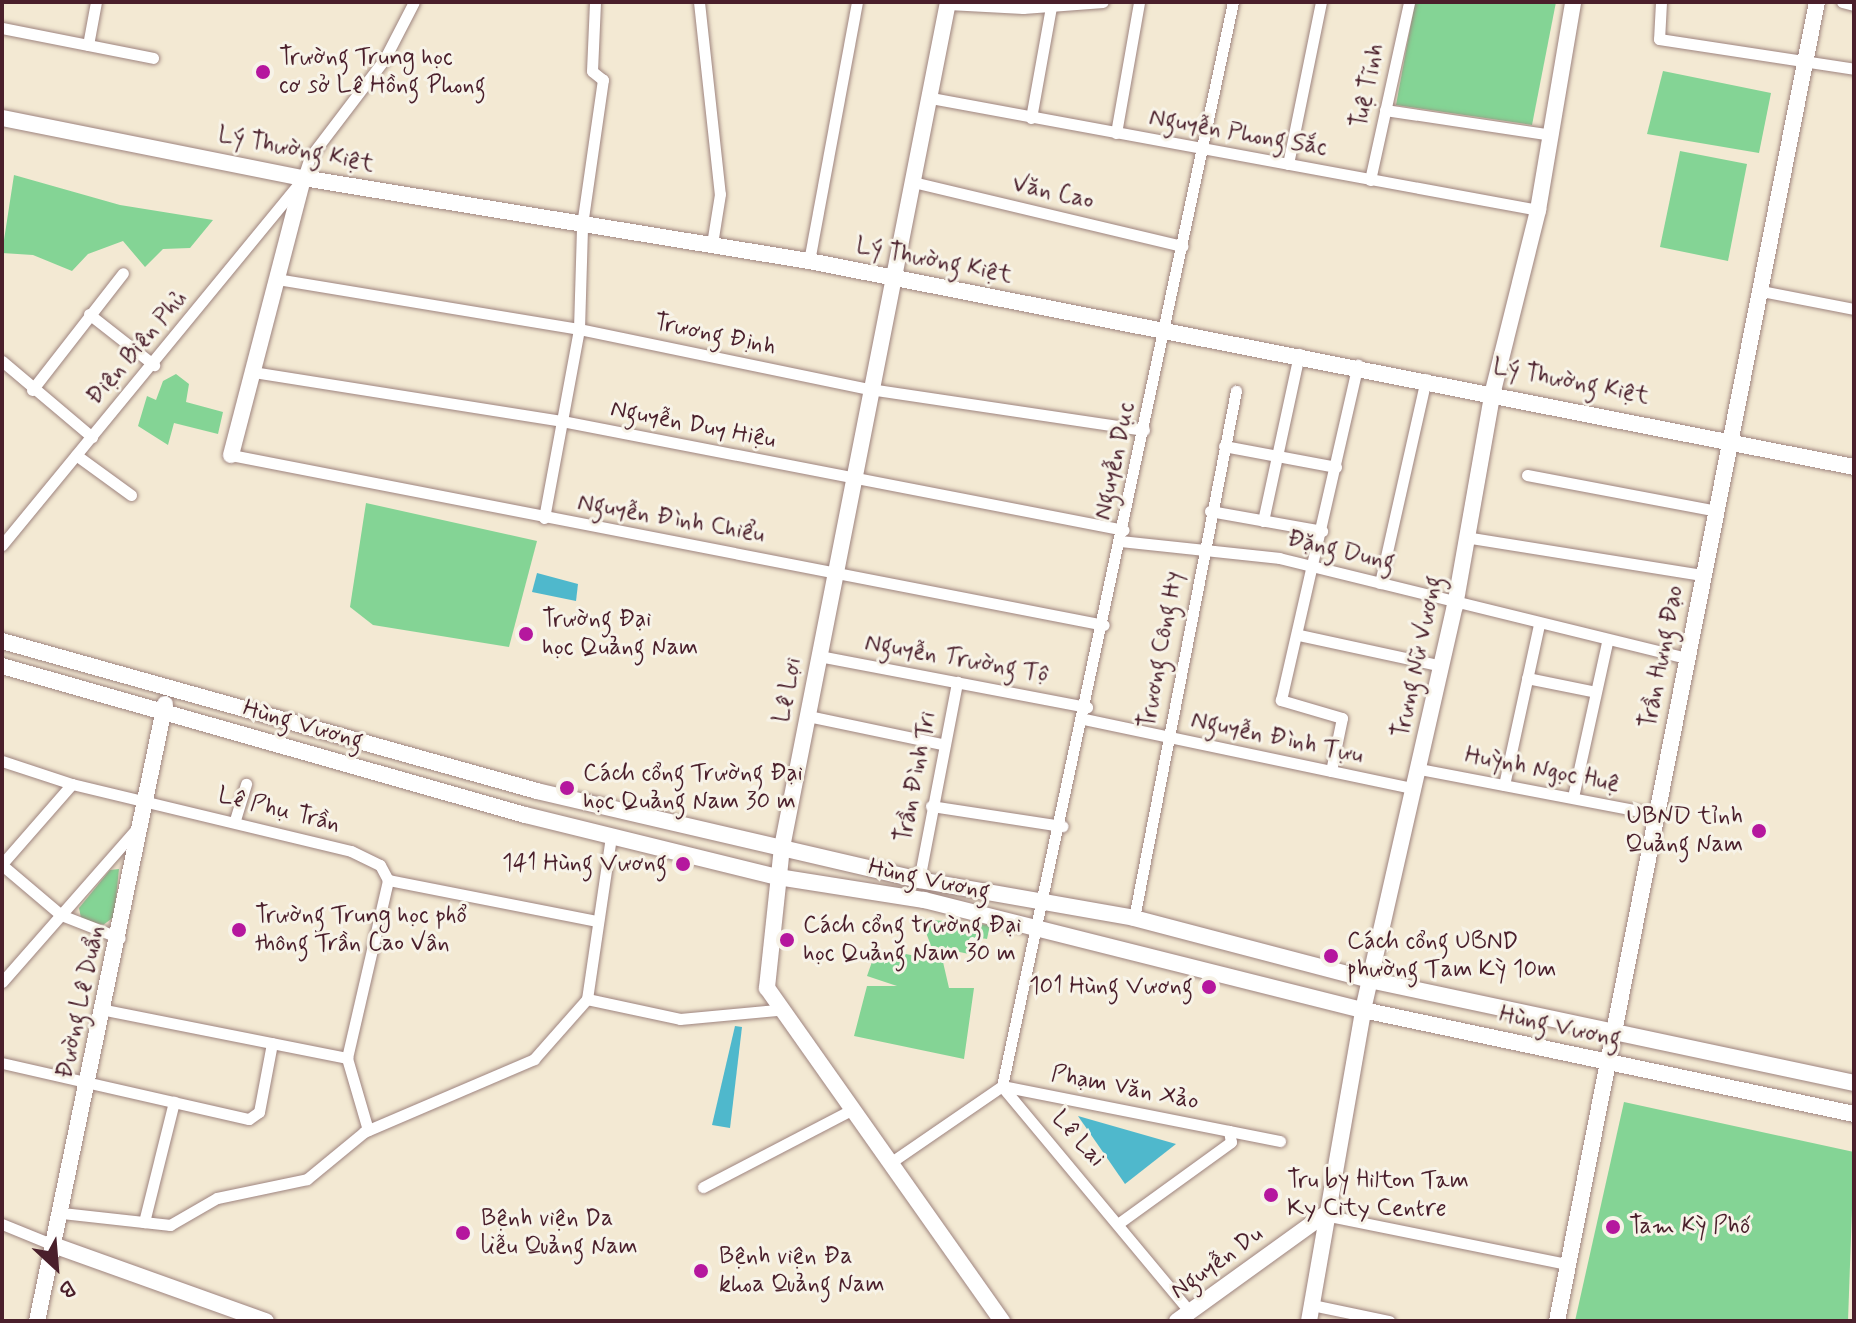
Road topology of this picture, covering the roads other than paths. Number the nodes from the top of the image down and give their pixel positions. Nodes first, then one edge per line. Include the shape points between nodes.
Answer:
1 (96, 2) edge
2 (414, 2) edge
3 (595, 2) edge
4 (699, 2) edge
5 (857, 2) edge
6 (1103, 2) edge
7 (1139, 2) edge
8 (1233, 2) edge
9 (1321, 2) edge
10 (1409, 2) edge
11 (1573, 2) edge
12 (1661, 2) edge
13 (1817, 2) edge
14 (1842, 2) edge
15 (948, 3) edge
16 (1854, 5) edge
17 (1051, 7) junction
18 (2, 28) edge
19 (88, 45) junction
20 (1804, 57) junction
21 (153, 58) dead end
22 (1854, 69) edge
23 (931, 98) junction
24 (1385, 110) junction
25 (2, 118) edge
26 (1031, 118) junction
27 (1116, 133) junction
28 (1552, 135) junction
29 (1203, 149) junction
30 (1288, 164) junction
31 (303, 178) junction
32 (1370, 180) junction
33 (913, 182) junction
34 (1538, 210) junction
35 (582, 225) junction
36 (712, 244) junction
37 (1182, 246) junction
38 (809, 261) junction
39 (123, 273) dead end
40 (891, 278) junction
41 (277, 279) junction
42 (1761, 291) junction
43 (1854, 309) edge
44 (89, 314) junction
45 (579, 329) junction
46 (1165, 329) junction
47 (1299, 354) junction
48 (2, 361) edge
49 (154, 365) junction
50 (1358, 365) junction
51 (253, 372) junction
52 (1426, 378) junction
53 (870, 389) junction
54 (32, 390) junction
55 (1236, 391) dead end
56 (1493, 391) junction
57 (562, 421) junction
58 (1144, 430) junction
59 (92, 437) junction
60 (1732, 439) junction
61 (1224, 446) junction
62 (76, 455) junction
63 (231, 455) joint
64 (1278, 456) junction
65 (1336, 467) junction
66 (1854, 467) edge
67 (1527, 475) dead end
68 (853, 479) junction
69 (131, 495) dead end
70 (1210, 511) junction
71 (1717, 511) junction
72 (544, 518) junction
73 (1263, 521) junction
74 (1322, 531) junction
75 (1122, 535) junction
76 (1465, 537) junction
77 (2, 545) edge
78 (1202, 548) junction
79 (1315, 567) junction
80 (835, 571) junction
81 (1702, 575) junction
82 (1380, 583) junction
83 (1455, 606) junction
84 (1104, 625) junction
85 (1539, 625) junction
86 (1299, 635) junction
87 (2, 641) edge
88 (1607, 642) junction
89 (819, 656) junction
90 (1686, 658) junction
91 (2, 666) edge
92 (1442, 666) junction
93 (1527, 678) junction
94 (957, 682) junction
95 (167, 692) junction
96 (1596, 692) junction
97 (163, 713) junction
98 (1086, 713) junction
99 (808, 716) junction
100 (1168, 738) junction
101 (942, 744) junction
102 (2, 761) edge
103 (1419, 769) junction
104 (1331, 771) junction
105 (72, 784) junction
106 (246, 784) dead end
107 (1504, 785) junction
108 (1415, 789) junction
109 (1573, 797) junction
110 (146, 804) junction
111 (931, 806) junction
112 (1656, 814) junction
113 (235, 820) junction
114 (142, 822) junction
115 (1062, 826) junction
116 (611, 836) junction
117 (782, 847) junction
118 (2, 864) edge
119 (778, 877) junction
120 (388, 880) junction
121 (919, 880) junction
122 (1046, 902) junction
123 (61, 915) junction
124 (1134, 918) junction
125 (597, 921) junction
126 (1038, 928) junction
127 (120, 938) junction
128 (1370, 980) junction
129 (2, 982) edge
130 (587, 999) junction
131 (105, 1010) junction
132 (777, 1010) junction
133 (1363, 1010) junction
134 (1615, 1032) junction
135 (272, 1043) junction
136 (347, 1058) junction
137 (1609, 1062) junction
138 (2, 1063) edge
139 (88, 1083) junction
140 (1854, 1083) edge
141 (1002, 1086) junction
142 (174, 1102) junction
143 (849, 1111) junction
144 (1854, 1114) edge
145 (368, 1130) junction
146 (1229, 1131) junction
147 (1280, 1141) dead end
148 (890, 1163) junction
149 (703, 1187) dead end
150 (62, 1213) junction
151 (1324, 1215) junction
152 (1122, 1221) junction
153 (144, 1222) junction
154 (2, 1224) edge
155 (56, 1246) junction
156 (1568, 1264) junction
157 (1310, 1313) edge
158 (1184, 1316) edge
159 (37, 1321) edge
160 (266, 1321) edge
161 (1002, 1321) edge
162 (1389, 1321) edge
163 (1557, 1321) edge

1 - 19 street
2 - 31 street, Điện Biên Phủ
3 - 35 street via 592,71 603,80
4 - 36 street via 720,194
5 - 38 street
6 - 17 street
7 - 27 street
8 - 29 street, Nguyễn Dục
9 - 30 street
10 - 24 street, Tuệ Tĩnh
11 - 28 street, Trưng Nữ Vương
12 - 20 street via 1659,39
13 - 20 street, Trần Hưng Đạo
14 - 16 street
15 - 17 street
15 - 23 street, Lê Lợi
17 - 26 street
18 - 19 street
19 - 21 street
20 - 22 street
20 - 42 street, Trần Hưng Đạo
23 - 26 street, Nguyễn Phong Sắc
23 - 33 street, Lê Lợi
24 - 28 street
24 - 32 street, Tuệ Tĩnh
25 - 31 street, Lý Thường Kiệt
26 - 27 street, Nguyễn Phong Sắc
27 - 29 street, Nguyễn Phong Sắc
28 - 34 street, Trưng Nữ Vương
29 - 30 street, Nguyễn Phong Sắc
29 - 37 street, Nguyễn Dục
30 - 32 street, Nguyễn Phong Sắc
31 - 35 street, Lý Thường Kiệt
31 - 41 street
31 - 49 street, Điện Biên Phủ
32 - 34 street, Nguyễn Phong Sắc
33 - 37 street, Văn Cao
33 - 40 street, Lê Lợi
34 - 56 street, Trưng Nữ Vương
35 - 36 street, Lý Thường Kiệt
35 - 45 street
36 - 38 street, Lý Thường Kiệt
37 - 46 street, Nguyễn Dục
38 - 40 street, Lý Thường Kiệt
39 - 44 street
40 - 46 street, Lý Thường Kiệt
40 - 53 street, Lê Lợi
41 - 45 street, Trương Định
41 - 51 street
42 - 43 street
42 - 60 street, Trần Hưng Đạo
44 - 49 street
44 - 54 street
45 - 53 street, Trương Định
45 - 57 street
46 - 47 street, Lý Thường Kiệt
46 - 58 street, Nguyễn Dục
47 - 50 street, Lý Thường Kiệt
47 - 64 street
48 - 54 street
49 - 59 street, Điện Biên Phủ
50 - 52 street, Lý Thường Kiệt
50 - 65 street
51 - 57 street, Nguyễn Duy Hiệu
51 - 63 street
52 - 56 street, Lý Thường Kiệt
52 - 82 street
53 - 58 street, Trương Định
53 - 68 street, Lê Lợi
54 - 59 street
55 - 61 street, Trương Công Hy
56 - 60 street, Lý Thường Kiệt
56 - 76 street, Trưng Nữ Vương
57 - 68 street, Nguyễn Duy Hiệu
57 - 72 street
58 - 75 street, Nguyễn Dục
59 - 62 street, Điện Biên Phủ
60 - 66 street, Lý Thường Kiệt
60 - 71 street, Trần Hưng Đạo
61 - 64 street
61 - 70 street, Trương Công Hy
62 - 69 street
62 - 77 street, Điện Biên Phủ
63 - 72 street, Nguyễn Đình Chiểu
64 - 65 street
64 - 73 street
65 - 74 street
67 - 71 street
68 - 75 street, Nguyễn Duy Hiệu
68 - 80 street, Lê Lợi
70 - 73 street
70 - 78 street, Trương Công Hy
71 - 81 street, Trần Hưng Đạo
72 - 80 street, Nguyễn Đình Chiểu
73 - 74 street
74 - 79 street
75 - 78 street, Đặng Dung
75 - 84 street, Nguyễn Dục
76 - 81 street
76 - 83 street, Trưng Nữ Vương
78 - 79 street, Đặng Dung
78 - 100 street, Trương Công Hy
79 - 82 street, Đặng Dung
79 - 86 street
80 - 84 street, Nguyễn Đình Chiểu
80 - 89 street, Lê Lợi
81 - 90 street, Trần Hưng Đạo
82 - 83 street, Đặng Dung
83 - 85 street, Đặng Dung
83 - 92 street, Trưng Nữ Vương
84 - 98 street, Nguyễn Dục
85 - 88 street, Đặng Dung
85 - 93 street
86 - 92 street
86 - 104 street via 1281,704 1342,718
87 - 95 street, Hùng Vương
88 - 90 street, Đặng Dung
88 - 96 street
89 - 94 street, Nguyễn Trường Tộ
89 - 99 street, Lê Lợi
90 - 112 street, Trần Hưng Đạo
91 - 97 street, Hùng Vương
92 - 103 street, Trưng Nữ Vương
93 - 96 street
93 - 107 street
94 - 98 street, Nguyễn Trường Tộ
94 - 101 street, Trần Đình Tri
95 - 97 street, Đường Lê Duẩn
95 - 117 street, Hùng Vương via 537,791
96 - 109 street
97 - 110 street, Đường Lê Duẩn
97 - 116 street, Hùng Vương
98 - 100 street, Nguyễn Đình Tựu
98 - 115 street, Nguyễn Dục
99 - 101 street
99 - 117 street, Lê Lợi
100 - 104 street, Nguyễn Đình Tựu
100 - 124 street, Trương Công Hy
101 - 111 street, Trần Đình Tri
102 - 105 street, Lê Phụ Trần
103 - 107 street, Huỳnh Ngọc Huệ
103 - 108 street, Trưng Nữ Vương
104 - 108 street, Nguyễn Đình Tựu
105 - 110 street, Lê Phụ Trần
105 - 118 street
106 - 113 street
107 - 109 street, Huỳnh Ngọc Huệ
108 - 128 street, Trưng Nữ Vương
109 - 112 street, Huỳnh Ngọc Huệ
110 - 113 street, Lê Phụ Trần
110 - 114 street, Đường Lê Duẩn
111 - 115 street
111 - 121 street, Trần Đình Tri
112 - 134 street, Trần Hưng Đạo
113 - 120 street, Lê Phụ Trần via 371,858
114 - 123 street
114 - 127 street, Đường Lê Duẩn
115 - 122 street, Nguyễn Dục
116 - 119 street, Hùng Vương
116 - 125 street
117 - 119 street, Lê Lợi
117 - 121 street, Hùng Vương
118 - 123 street
119 - 126 street, Hùng Vương
119 - 132 street, Lê Lợi via 766,960 767,988
120 - 125 street
120 - 136 street
121 - 122 street, Hùng Vương
122 - 124 street, Hùng Vương
122 - 126 street, Nguyễn Dục
123 - 127 street
123 - 129 street
124 - 128 street, Hùng Vương
125 - 130 street
126 - 133 street, Hùng Vương
126 - 141 street
127 - 131 street, Đường Lê Duẩn
128 - 133 street, Trưng Nữ Vương
128 - 134 street, Hùng Vương
130 - 132 street via 680,1019
130 - 145 street via 534,1059
131 - 135 street
131 - 139 street, Đường Lê Duẩn
132 - 143 street, Lê Lợi
133 - 137 street, Hùng Vương
133 - 151 street, Trưng Nữ Vương
134 - 137 street, Trần Hưng Đạo
134 - 140 street, Hùng Vương
135 - 136 street
135 - 142 street via 255,1116
136 - 145 street
137 - 144 street, Hùng Vương
137 - 156 street, Trần Hưng Đạo
138 - 139 street
139 - 142 street
139 - 150 street, Đường Lê Duẩn
141 - 146 street, Phạm Văn Xảo
141 - 148 street
141 - 152 street, Lê Lai
142 - 153 street
143 - 148 street, Lê Lợi
143 - 149 street via 795,1145
145 - 153 street via 307,1179 217,1198 170,1225
146 - 147 street, Phạm Văn Xảo
146 - 152 street via 1231,1142
148 - 161 street, Lê Lợi
150 - 153 street
150 - 155 street, Đường Lê Duẩn
151 - 156 street
151 - 157 street, Trưng Nữ Vương
151 - 158 street, Nguyễn Du
152 - 158 street, Lê Lai
154 - 155 street
155 - 159 street, Đường Lê Duẩn
155 - 160 street
156 - 163 street, Trần Hưng Đạo
157 - 162 street

